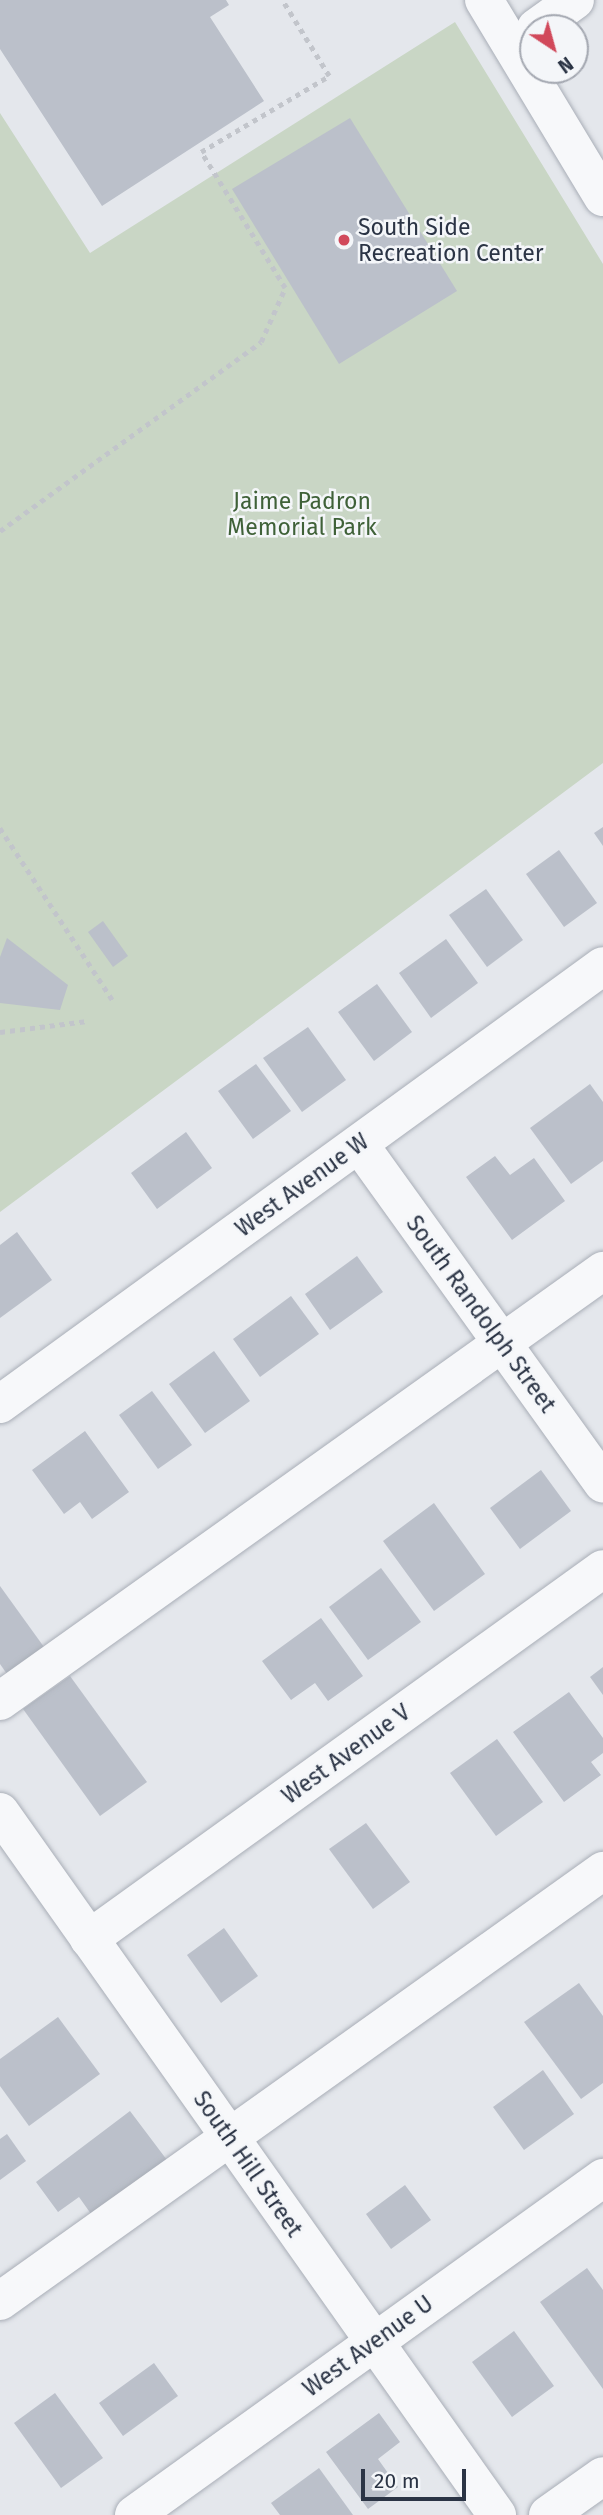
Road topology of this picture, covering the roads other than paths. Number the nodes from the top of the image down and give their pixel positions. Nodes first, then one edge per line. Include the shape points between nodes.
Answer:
1 (484, 0) edge
2 (575, 0) edge
3 (556, 14) edge
4 (519, 28) edge
5 (550, 84) edge
6 (603, 197) edge
7 (603, 966) edge
8 (359, 1144) junction
9 (603, 1271) edge
10 (502, 1343) junction
11 (0, 1404) edge
12 (603, 1484) edge
13 (603, 1569) edge
14 (0, 1701) edge
15 (0, 1812) edge
16 (603, 1871) edge
17 (89, 1939) junction
18 (230, 2138) junction
19 (603, 2178) edge
20 (0, 2301) edge
21 (374, 2342) junction
22 (603, 2476) edge
23 (134, 2515) edge
24 (496, 2515) edge
25 (548, 2515) edge

1 - 4 street
2 - 3 street
5 - 6 street
7 - 8 street, West Avenue W
8 - 10 street, South Randolph Street
8 - 11 street, West Avenue W
9 - 10 street
10 - 12 street, South Randolph Street
10 - 14 street
13 - 17 street, West Avenue V
15 - 17 street, South Hill Street
16 - 18 street
17 - 18 street, South Hill Street
18 - 20 street
18 - 21 street, South Hill Street
19 - 21 street, West Avenue U
21 - 23 street, West Avenue U
21 - 24 street, South Hill Street
22 - 25 street

